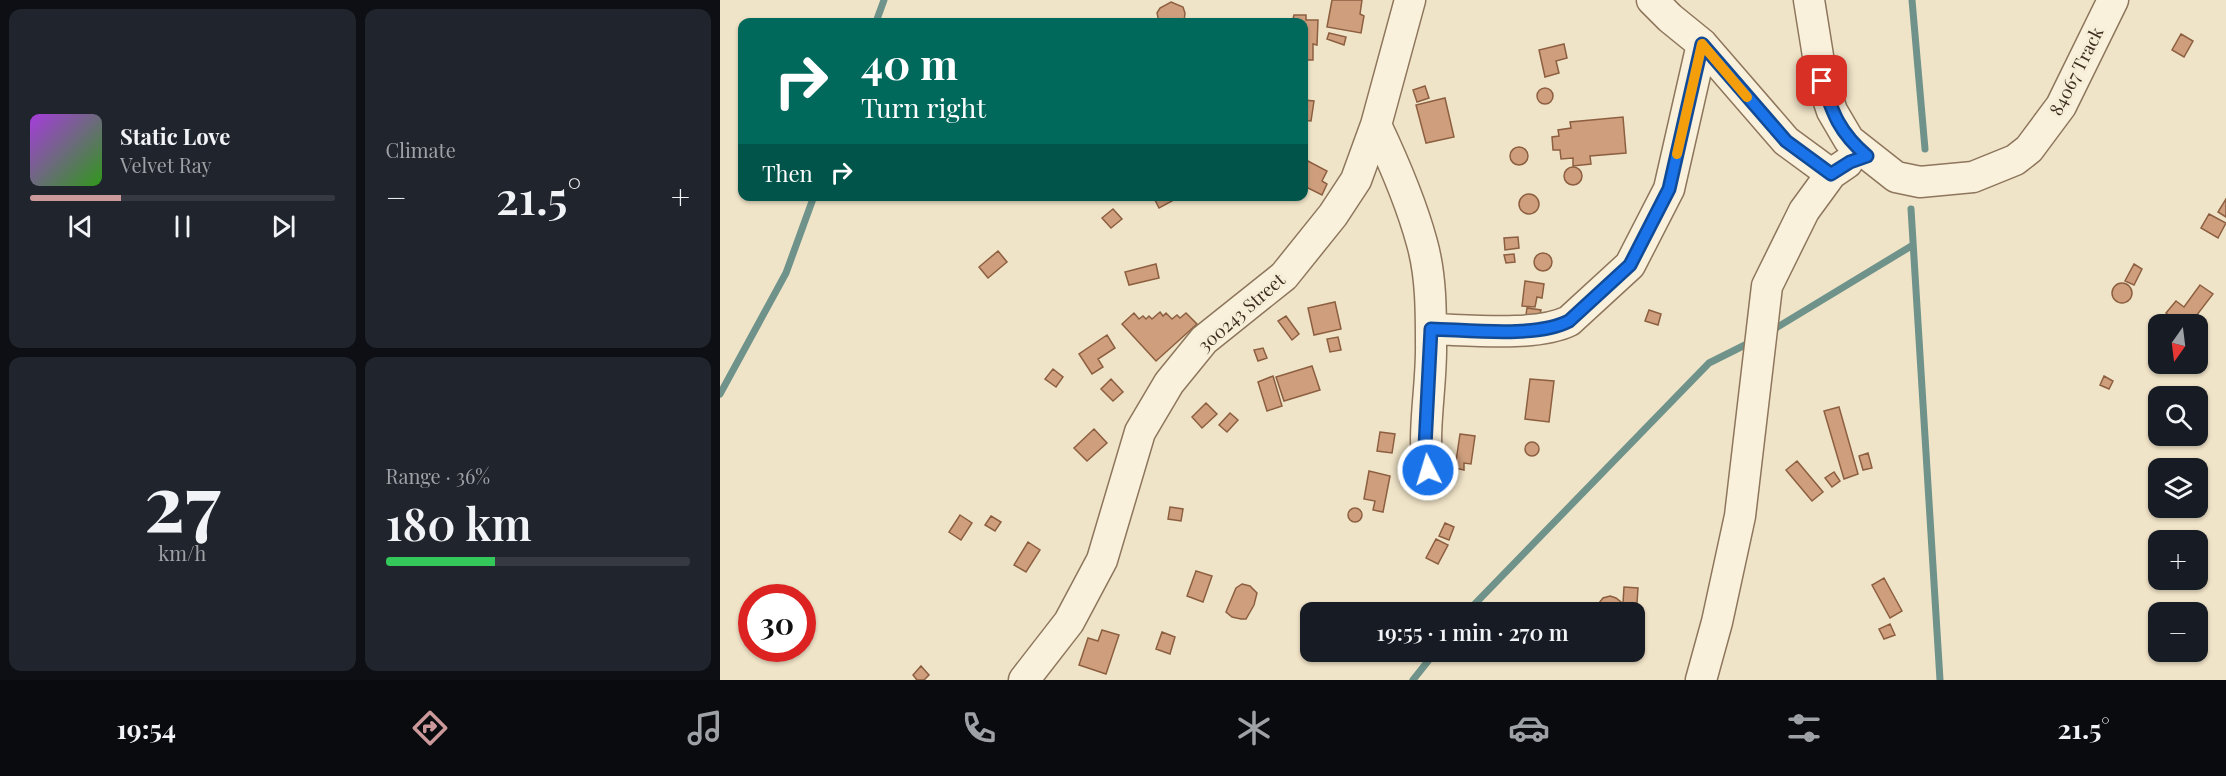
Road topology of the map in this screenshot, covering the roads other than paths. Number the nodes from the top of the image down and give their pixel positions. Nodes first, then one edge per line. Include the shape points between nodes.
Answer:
1 (1410, 0) edge
2 (1652, 0) edge
3 (1809, 0) edge
4 (2113, 0) edge
5 (1702, 44) junction
6 (1376, 124) junction
7 (1867, 156) junction
8 (1831, 174) junction
9 (1431, 329) junction
10 (1428, 470) dead end
11 (1024, 680) edge
12 (1701, 680) edge

1 - 6 street, 300243 Street
2 - 5 street
3 - 7 street, 84067 Track via 1822,81 1832,111 1849,140
4 - 7 street, 84067 Track via 2061,106 2029,149 2015,160 1973,177 1920,182 1896,177
5 - 8 street via 1786,141
5 - 9 street via 1669,189 1630,265 1558,327
6 - 9 street via 1423,245
6 - 11 street, 300243 Street via 1356,180 1333,215 1284,276 1204,340 1169,382 1140,432 1102,560 1069,622
7 - 8 street
8 - 12 street via 1804,211 1767,285 1740,516
9 - 10 street via 1425,446

